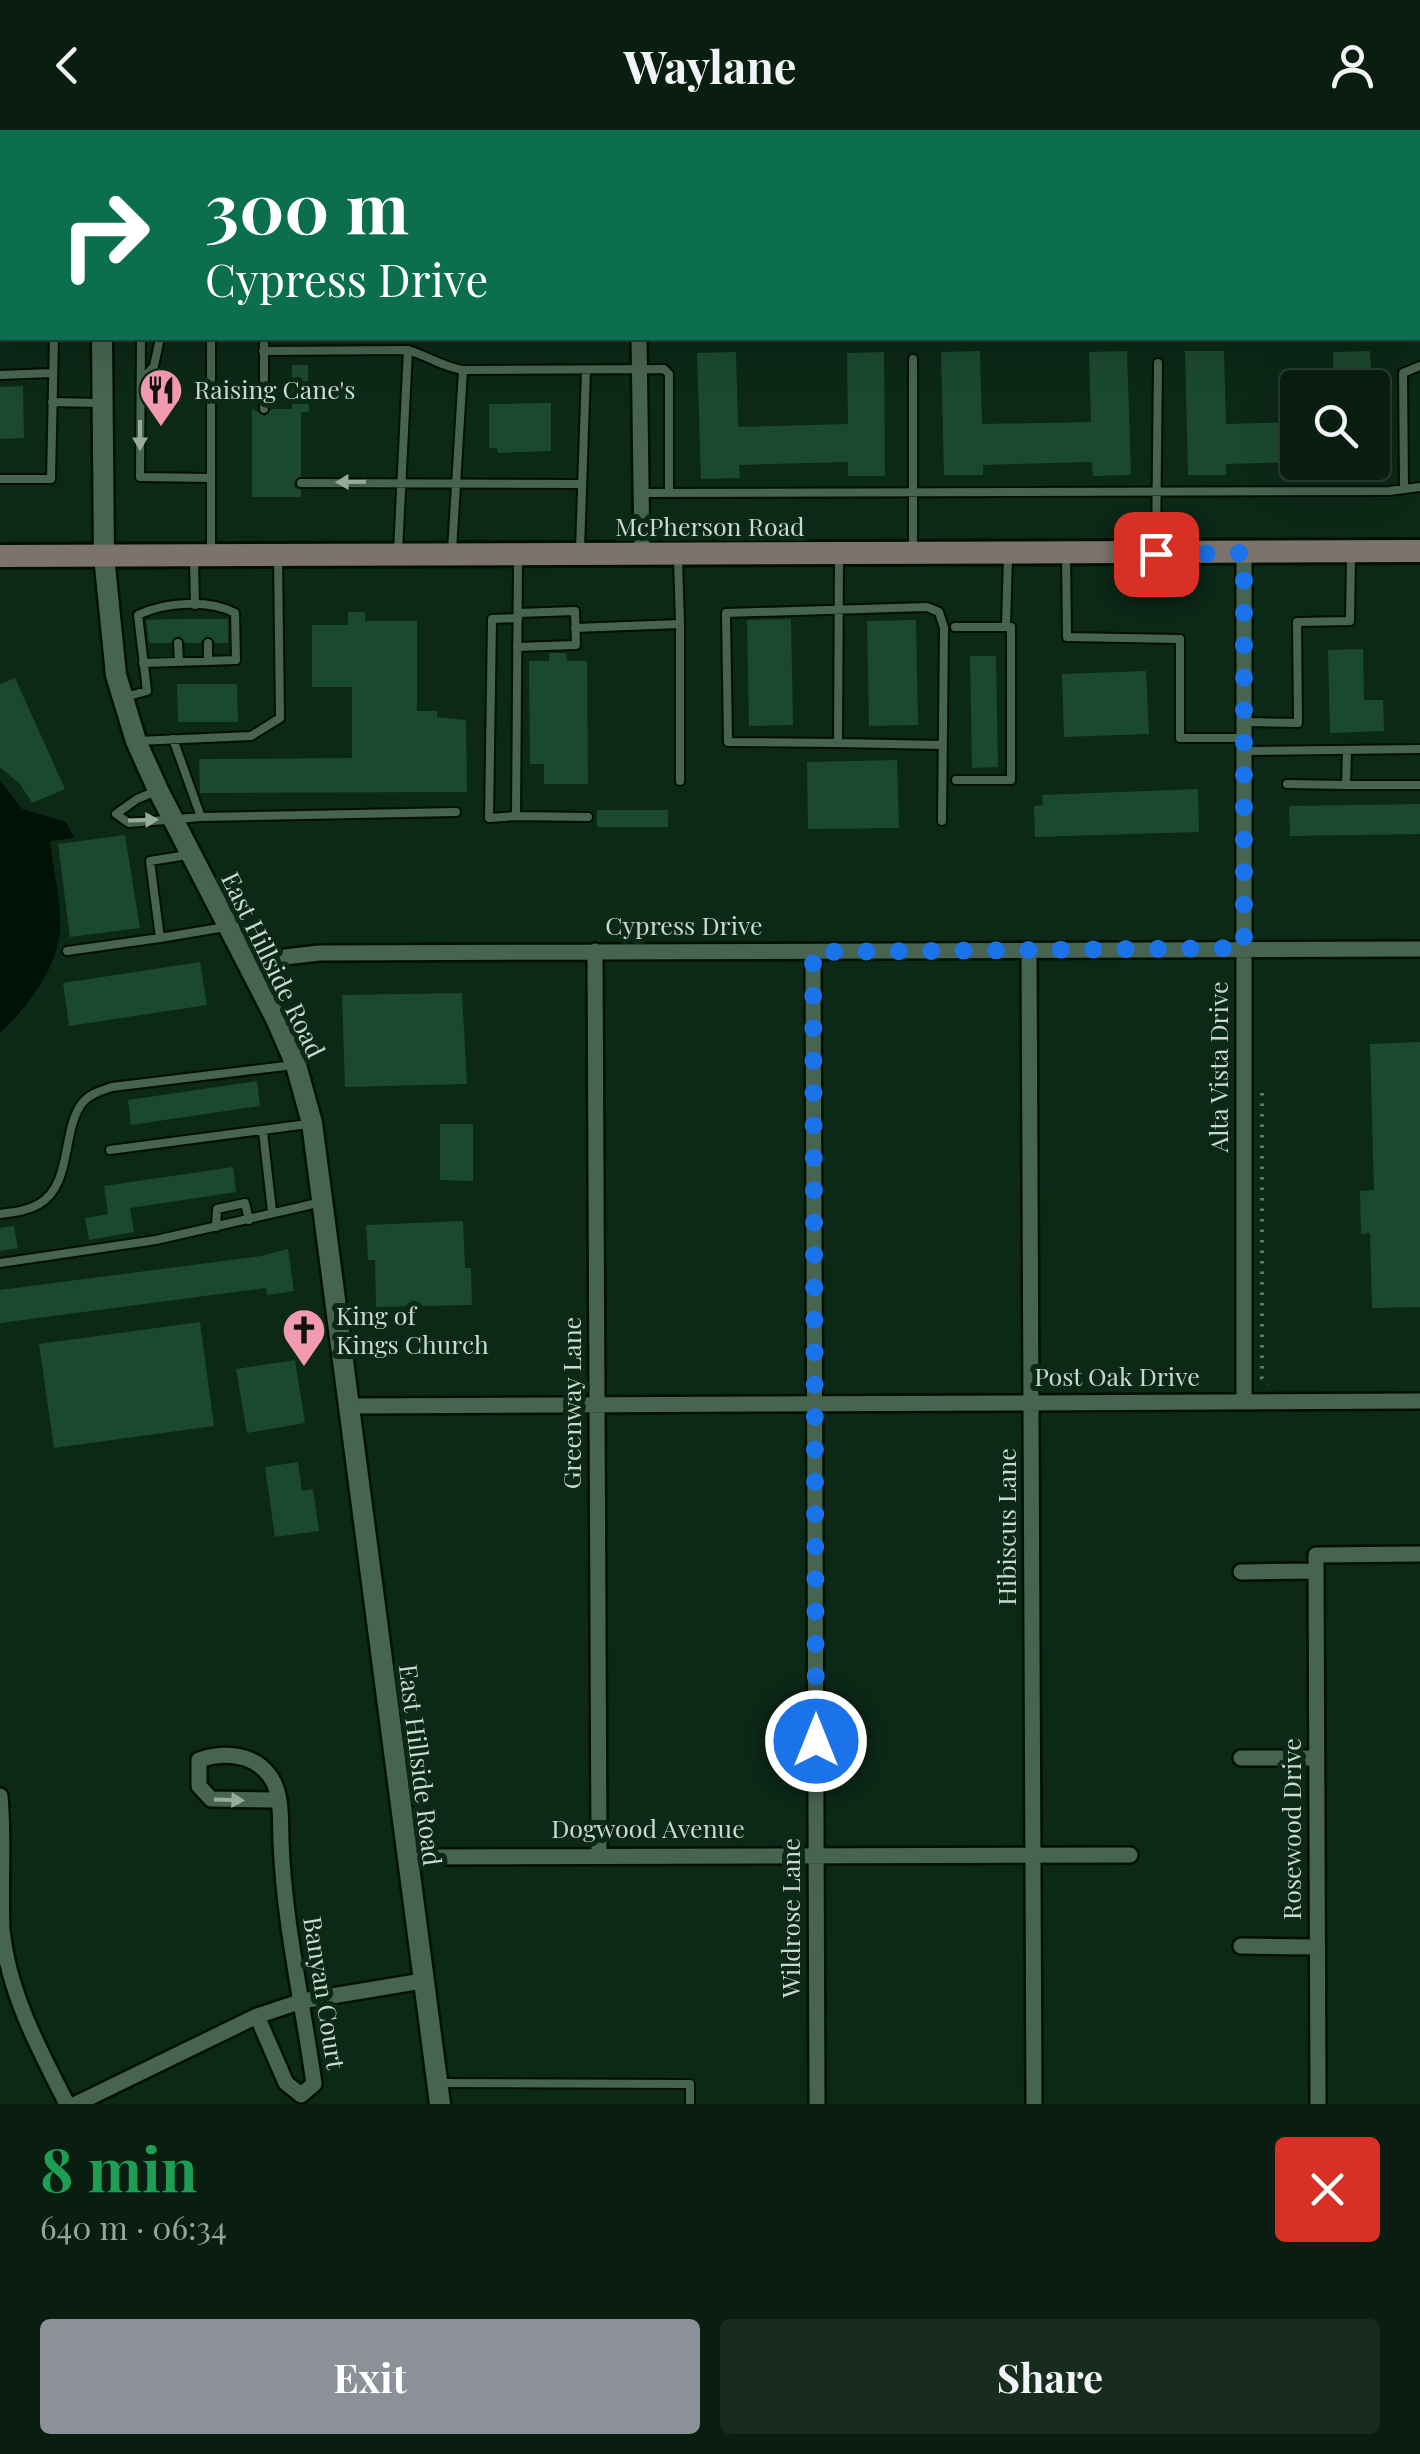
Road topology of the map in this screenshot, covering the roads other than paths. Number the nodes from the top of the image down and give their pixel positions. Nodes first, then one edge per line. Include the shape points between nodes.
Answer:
1 (54, 340) edge
2 (102, 340) edge
3 (141, 340) edge
4 (160, 340) edge
5 (210, 340) edge
6 (264, 340) edge
7 (639, 340) edge
8 (408, 350) junction
9 (263, 351) junction
10 (914, 359) dead end
11 (1158, 363) dead end
12 (1420, 366) edge
13 (463, 370) junction
14 (586, 370) junction
15 (640, 370) junction
16 (53, 373) junction
17 (0, 375) edge
18 (141, 382) junction
19 (52, 402) junction
20 (103, 403) junction
21 (264, 409) dead end
22 (211, 478) junction
23 (0, 479) edge
24 (401, 482) junction
25 (455, 482) junction
26 (301, 484) dead end
27 (582, 484) junction
28 (1420, 488) edge
29 (1404, 490) junction
30 (914, 492) junction
31 (1157, 492) junction
32 (641, 493) junction
33 (670, 493) junction
34 (1350, 552) junction
35 (1420, 552) edge
36 (1244, 553) junction
37 (839, 554) junction
38 (913, 554) junction
39 (1008, 554) junction
40 (1066, 554) junction
41 (1156, 554) junction
42 (452, 555) junction
43 (518, 555) junction
44 (580, 555) junction
45 (642, 555) junction
46 (678, 555) junction
47 (0, 556) edge
48 (104, 556) junction
49 (203, 556) junction
50 (278, 556) junction
51 (397, 556) junction
52 (208, 605) junction
53 (177, 606) junction
54 (194, 606) junction
55 (839, 608) junction
56 (518, 616) junction
57 (178, 619) dead end
58 (207, 619) dead end
59 (680, 624) junction
60 (1006, 626) junction
61 (955, 627) dead end
62 (575, 628) junction
63 (178, 643) dead end
64 (208, 643) dead end
65 (518, 647) junction
66 (208, 660) junction
67 (179, 662) junction
68 (143, 663) junction
69 (124, 698) junction
70 (1244, 737) junction
71 (173, 738) junction
72 (136, 741) junction
73 (838, 743) junction
74 (942, 744) junction
75 (1420, 749) edge
76 (1347, 750) junction
77 (956, 780) dead end
78 (680, 781) dead end
79 (1287, 784) dead end
80 (1346, 784) junction
81 (1420, 785) edge
82 (158, 790) junction
83 (456, 812) dead end
84 (201, 816) junction
85 (516, 816) junction
86 (172, 817) junction
87 (588, 817) dead end
88 (942, 820) dead end
89 (192, 854) junction
90 (228, 927) junction
91 (160, 938) junction
92 (1244, 948) junction
93 (1420, 949) edge
94 (1029, 950) junction
95 (67, 951) dead end
96 (594, 951) junction
97 (813, 952) junction
98 (251, 971) junction
99 (296, 1065) junction
100 (312, 1123) junction
101 (263, 1132) junction
102 (110, 1150) dead end
103 (322, 1202) junction
104 (272, 1211) junction
105 (0, 1214) edge
106 (249, 1220) junction
107 (216, 1227) junction
108 (0, 1263) edge
109 (1420, 1401) edge
110 (1244, 1402) junction
111 (1031, 1403) junction
112 (814, 1404) junction
113 (596, 1405) junction
114 (349, 1406) junction
115 (1420, 1554) edge
116 (1316, 1563) junction
117 (1241, 1572) dead end
118 (1240, 1758) dead end
119 (1317, 1758) junction
120 (0, 1796) edge
121 (279, 1800) junction
122 (816, 1854) junction
123 (1033, 1854) junction
124 (1130, 1854) dead end
125 (600, 1855) junction
126 (406, 1857) junction
127 (1240, 1946) dead end
128 (1317, 1946) junction
129 (5, 1959) edge
130 (422, 1982) junction
131 (302, 2001) junction
132 (256, 2016) junction
133 (439, 2094) edge
134 (67, 2104) edge
135 (76, 2104) edge
136 (690, 2104) edge
137 (817, 2104) edge
138 (1034, 2104) edge
139 (1318, 2104) edge

1 - 16 lane
2 - 20 street, East Hillside Road
3 - 18 lane
4 - 18 lane via 154,366
5 - 22 lane
6 - 9 lane
7 - 15 street
8 - 9 lane
8 - 13 lane
8 - 24 lane
9 - 21 lane
10 - 30 lane
11 - 31 lane
12 - 29 lane via 1403,373
13 - 14 lane
13 - 25 lane
14 - 15 lane
14 - 27 lane
15 - 32 street
15 - 33 lane via 669,374
16 - 17 lane
16 - 19 lane
18 -> 22 lane via 140,476
19 - 20 lane
19 - 23 lane via 51,478
20 - 48 street, East Hillside Road
22 - 49 lane
24 - 25 lane
24 -> 26 lane
24 - 51 lane
25 - 27 lane
25 - 42 lane
27 - 44 lane
28 - 29 lane
29 - 31 lane
30 - 31 lane
30 - 33 lane
30 - 38 lane
31 - 41 lane
32 - 33 lane
32 - 45 street
34 - 35 main road, McPherson Road
34 - 36 main road, McPherson Road
34 - 70 lane via 1350,621 1298,622 1298,724
36 - 41 main road, McPherson Road
36 - 70 street, Alta Vista Drive
37 - 38 main road, McPherson Road
37 - 46 main road, McPherson Road
37 - 55 lane
38 - 39 main road, McPherson Road
39 - 40 main road, McPherson Road
39 - 60 lane
40 - 41 main road, McPherson Road
40 - 70 lane via 1067,638 1180,639 1180,738
42 - 43 main road, McPherson Road
42 - 51 main road, McPherson Road
43 - 44 main road, McPherson Road
43 - 56 lane
44 - 45 main road, McPherson Road
45 - 46 main road, McPherson Road
46 - 59 lane
47 - 48 main road, McPherson Road
48 - 49 main road, McPherson Road
48 - 69 street, East Hillside Road via 112,654
49 - 50 main road, McPherson Road
49 - 54 lane
50 - 51 main road, McPherson Road
50 - 71 lane via 280,718 252,736
52 - 54 lane
52 - 58 lane
52 - 66 lane via 236,614 236,660
53 - 54 lane
53 - 57 lane
53 - 68 lane via 156,606 138,616
55 - 73 lane
55 - 73 lane via 726,612 728,742
55 - 74 lane via 939,612
56 - 62 lane via 574,612
56 - 65 lane
56 - 85 lane via 492,618 488,818
59 - 62 lane
59 - 78 lane
60 - 61 lane
60 - 77 lane via 1012,780
62 - 65 lane via 576,645
63 - 67 lane
64 - 66 lane
65 - 85 lane
66 - 67 lane
67 - 68 lane
68 - 69 lane via 147,692
69 - 72 street, East Hillside Road
70 - 76 lane
70 - 92 street, Alta Vista Drive
71 - 72 lane
71 - 84 lane
72 - 82 street, East Hillside Road
73 - 74 lane
74 - 88 lane
75 - 76 lane
76 - 80 lane
79 - 80 lane
80 - 81 lane
82 - 86 street, East Hillside Road
82 -> 86 lane via 116,814 129,823
83 - 84 lane
84 - 86 lane
85 - 87 lane
86 - 89 street, East Hillside Road
89 - 90 street, East Hillside Road
89 - 91 lane via 150,861
90 - 91 lane
90 - 98 street, East Hillside Road
91 - 95 lane
92 - 93 street, Cypress Drive
92 - 94 street, Cypress Drive
92 - 110 street, Alta Vista Drive
94 - 97 street, Cypress Drive
94 - 111 street, Hibiscus Lane
96 - 97 street, Cypress Drive
96 - 98 street, Cypress Drive via 319,953
96 - 113 street, Greenway Lane
97 - 112 street, Wildrose Lane
98 - 99 street, East Hillside Road
99 - 100 street, East Hillside Road
99 - 105 lane via 93,1093 81,1104 57,1185 43,1202
100 - 101 lane
100 - 103 street, East Hillside Road
101 - 102 lane
101 - 104 lane
103 - 104 lane
103 - 114 street, East Hillside Road
104 - 106 lane
106 - 107 lane
106 - 107 lane via 245,1202 218,1208
107 - 108 lane
109 - 110 street, Post Oak Drive
110 - 111 street, Post Oak Drive
111 - 112 street, Post Oak Drive
111 - 123 street, Hibiscus Lane
112 - 113 street, Post Oak Drive
112 - 122 street, Wildrose Lane
113 - 114 street, Post Oak Drive
113 - 125 street, Greenway Lane
114 - 126 street, East Hillside Road
115 - 116 street
116 - 117 street
116 - 119 street, Rosewood Drive
118 - 119 street
119 - 128 street, Rosewood Drive
120 - 129 street
121 -> 121 street via 258,1763 238,1756 199,1760 198,1786 211,1799
121 - 131 street, Banyan Court via 284,1908
122 - 123 street, Dogwood Avenue
122 - 125 street, Dogwood Avenue
122 - 137 street, Wildrose Lane
123 - 124 street, Dogwood Avenue
123 - 138 street, Hibiscus Lane
125 - 126 street, Dogwood Avenue
126 - 130 street, East Hillside Road
127 - 128 street
128 - 139 street, Rosewood Drive
129 - 134 street via 25,2021
130 - 131 street
130 - 133 street, East Hillside Road
131 - 132 street
131 - 132 street, Banyan Court via 314,2084 301,2096 286,2082
132 - 135 street
133 - 136 lane via 690,2084

